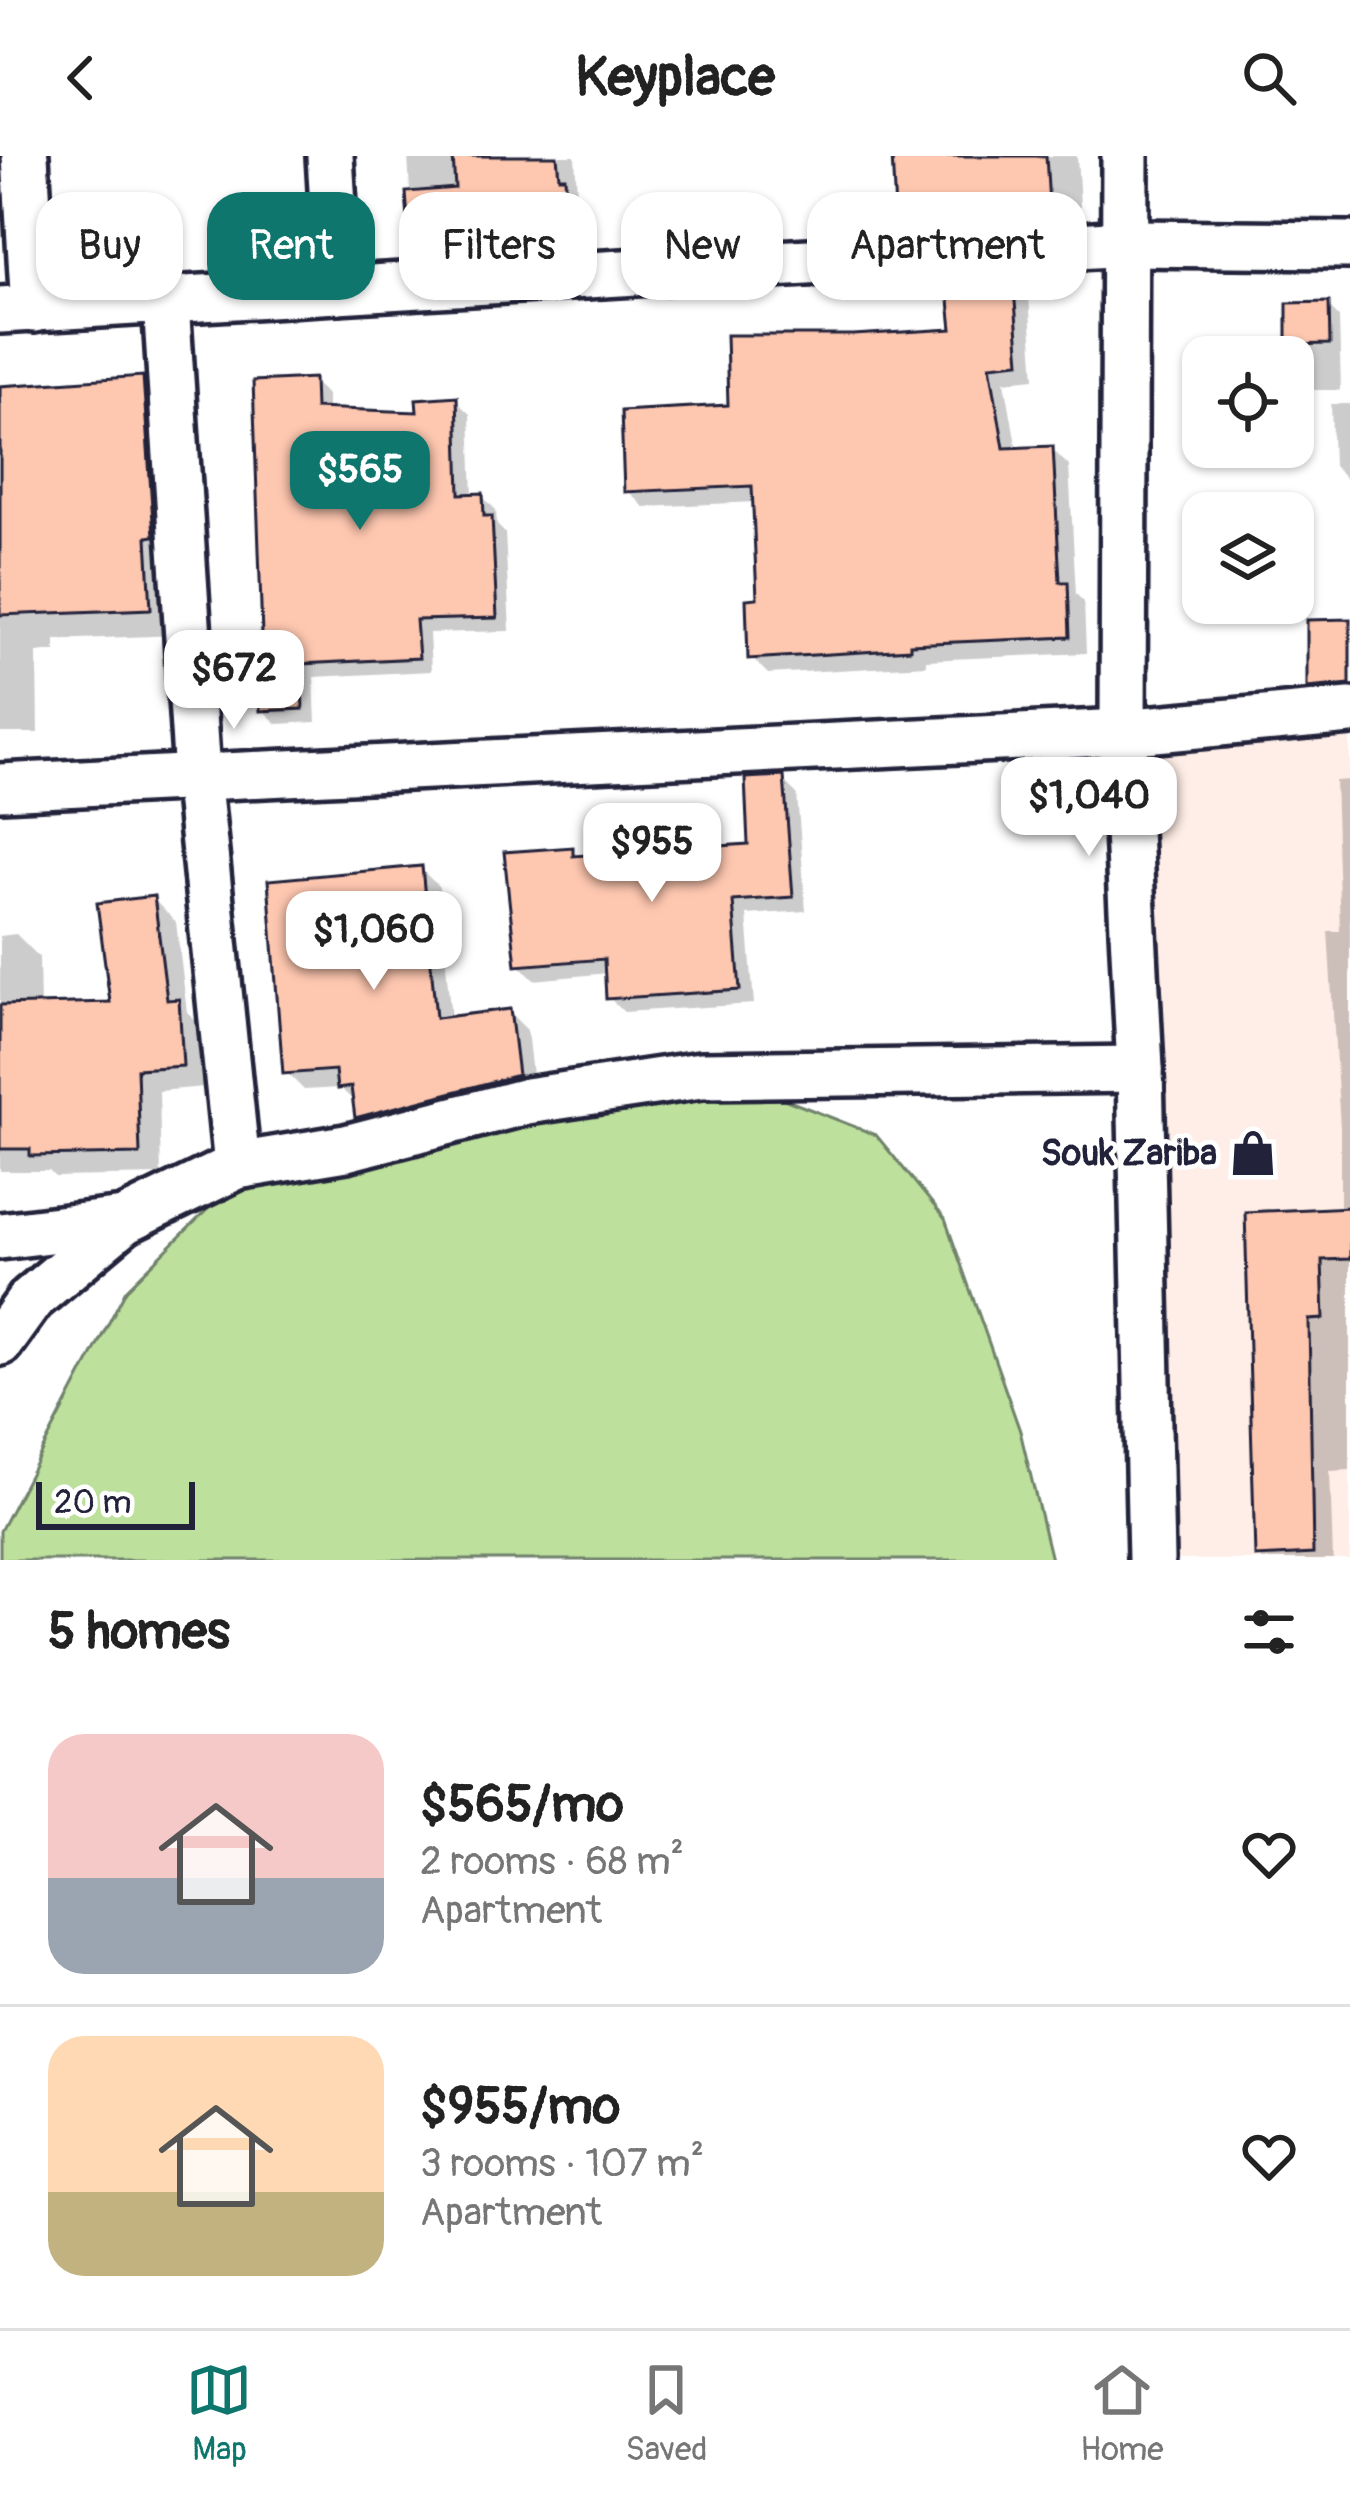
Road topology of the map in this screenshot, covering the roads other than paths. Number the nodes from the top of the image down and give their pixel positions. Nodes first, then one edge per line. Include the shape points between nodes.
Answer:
1 (25, 156) edge
2 (330, 156) edge
3 (1125, 156) edge
4 (332, 192) edge
5 (1127, 243) junction
6 (1350, 245) edge
7 (375, 288) edge
8 (207, 300) edge
9 (166, 303) junction
10 (17, 309) edge
11 (1350, 711) edge
12 (1123, 733) junction
13 (196, 775) junction
14 (0, 787) edge
15 (1140, 1069) junction
16 (237, 1166) junction
17 (124, 1222) junction
18 (0, 1236) edge
19 (0, 1342) edge
20 (1151, 1560) edge

1 - 10 street
2 - 4 street
3 - 5 street
5 - 6 street
5 - 7 street
5 - 12 street
8 - 9 street
9 - 10 street
9 - 13 street
11 - 12 street
12 - 13 street
12 - 15 street
13 - 14 street
13 - 16 street
15 - 16 street via 701,1075 527,1101 346,1148
15 - 20 street
16 - 17 street
17 - 18 street
17 - 19 street via 31,1299

